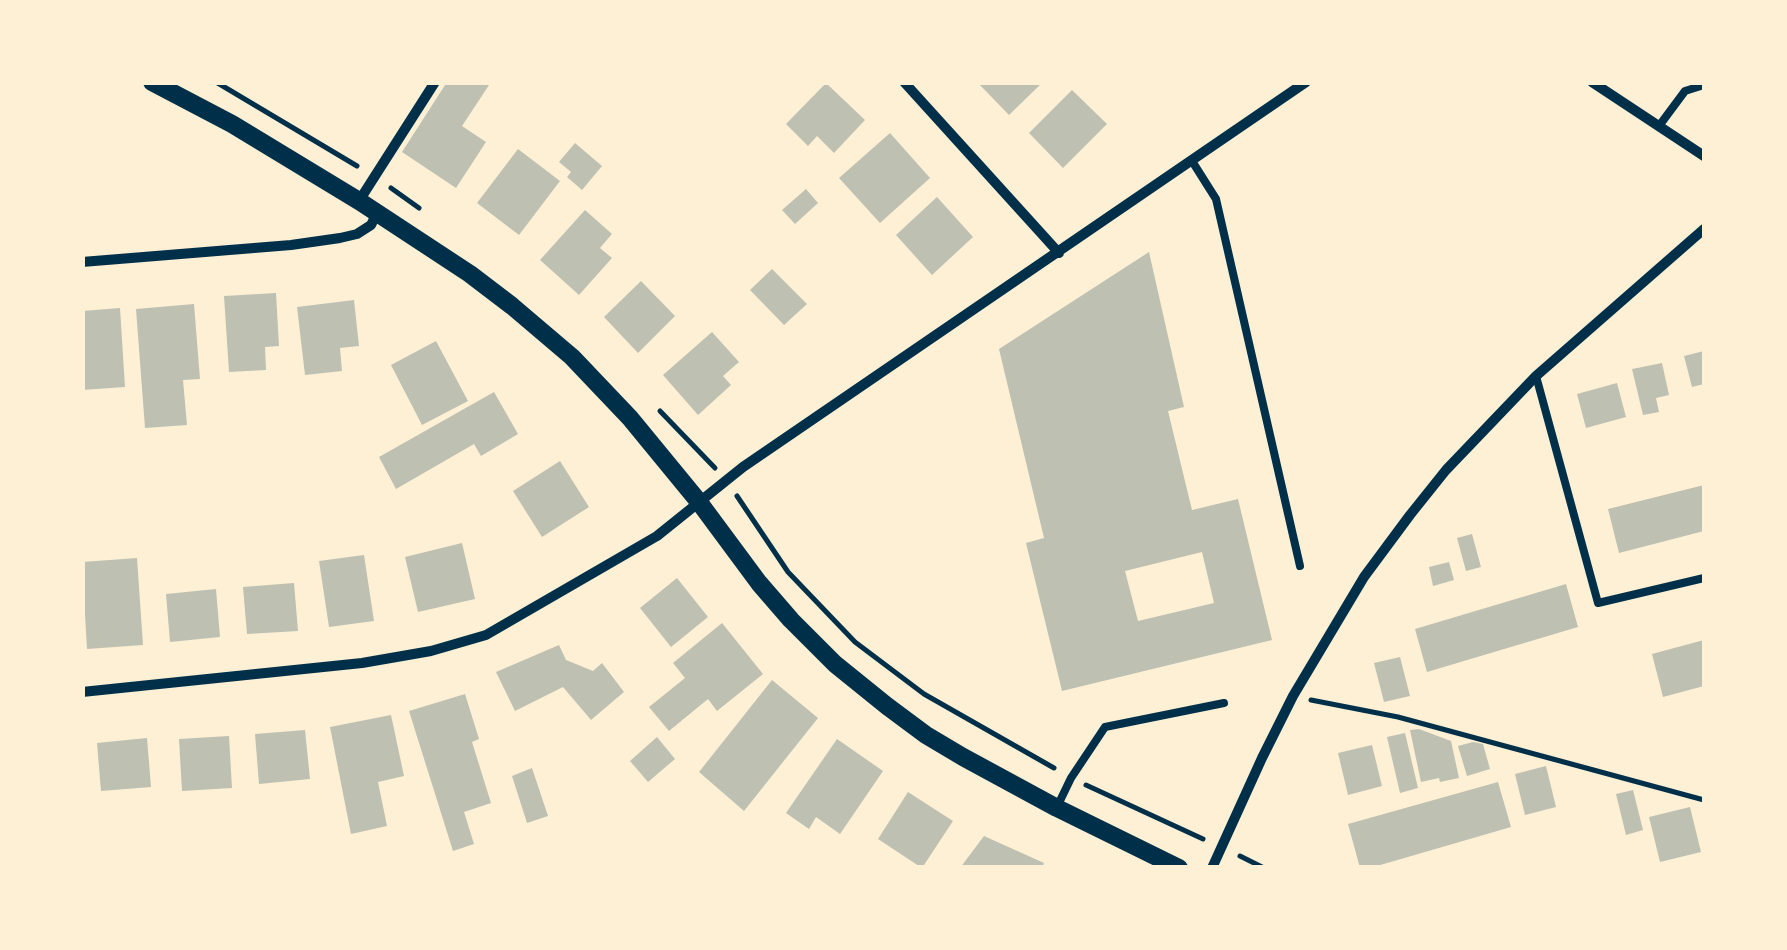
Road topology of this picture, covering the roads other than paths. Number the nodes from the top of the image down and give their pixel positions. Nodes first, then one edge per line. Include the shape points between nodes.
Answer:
1 (152, 82) edge
2 (436, 82) edge
3 (904, 82) edge
4 (1306, 82) edge
5 (1592, 82) edge
6 (1704, 85) edge
7 (1658, 126) junction
8 (1704, 156) edge
9 (1192, 161) junction
10 (360, 201) junction
11 (377, 213) junction
12 (1704, 229) edge
13 (1059, 252) junction
14 (82, 262) edge
15 (1536, 376) junction
16 (699, 502) junction
17 (1300, 566) dead end
18 (1704, 578) edge
19 (82, 692) edge
20 (1224, 703) dead end
21 (1057, 808) junction
22 (1179, 868) edge
23 (1212, 868) edge

1 - 10 street
2 - 10 street
3 - 13 street
4 - 9 street
5 - 7 street
6 - 7 lane via 1684,91
7 - 8 street
9 - 13 street
9 - 17 lane via 1216,200
10 - 11 street
11 - 14 street via 357,234 340,238
11 - 16 street via 484,285 572,357
12 - 15 street
13 - 16 street
15 - 18 lane via 1598,603
15 - 23 street via 1446,470 1364,577 1293,696
16 - 19 street via 657,536 532,610 456,645 334,667
16 - 21 street via 759,583 835,664 926,735
20 - 21 lane via 1105,727
21 - 22 street

